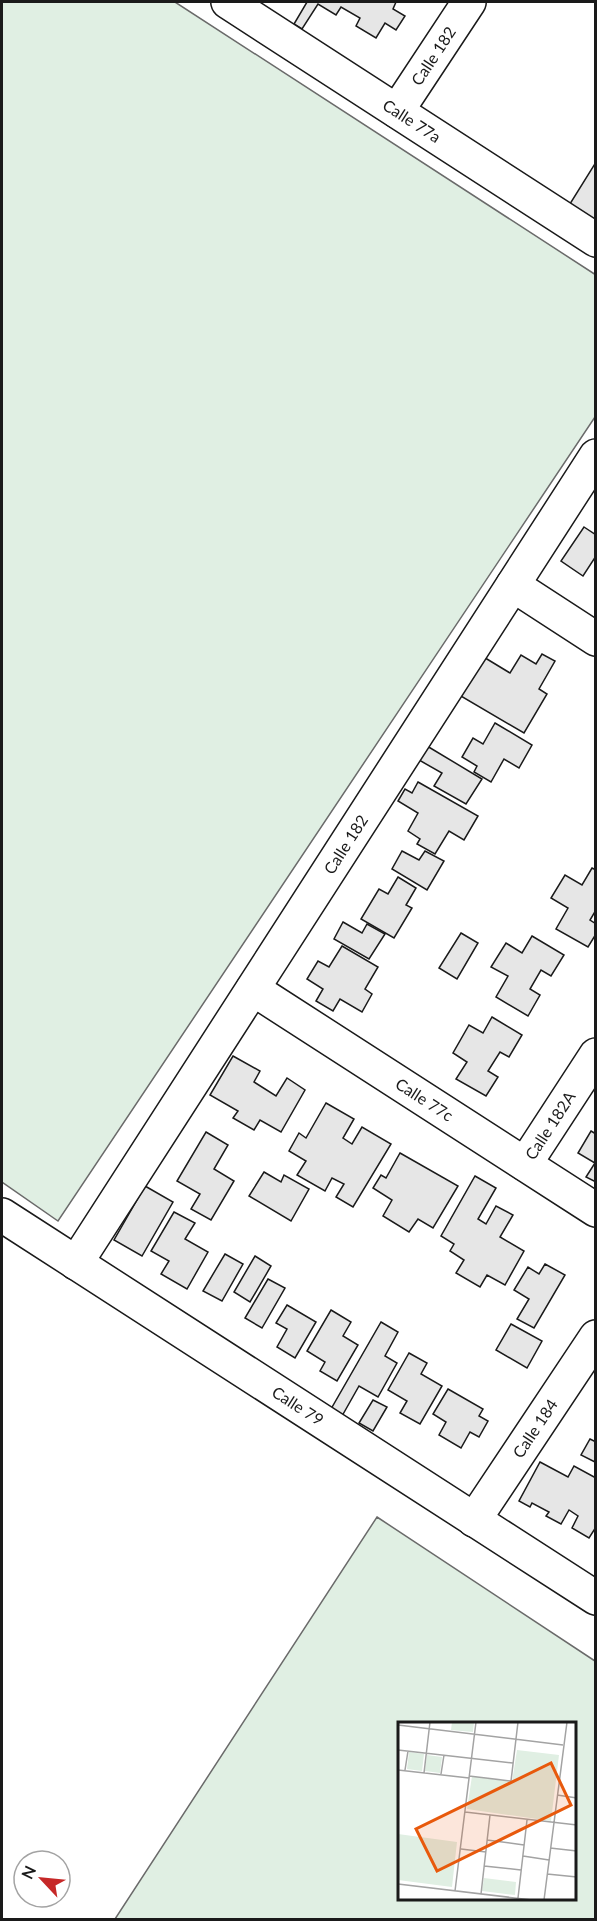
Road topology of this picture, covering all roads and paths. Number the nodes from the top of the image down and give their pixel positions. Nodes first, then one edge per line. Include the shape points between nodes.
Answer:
1 (228, 2) edge
2 (469, 2) edge
3 (397, 111) junction
4 (596, 240) edge
5 (596, 456) edge
6 (513, 585) junction
7 (596, 639) edge
8 (253, 989) junction
9 (596, 1055) edge
10 (525, 1164) junction
11 (596, 1210) edge
12 (2, 1215) edge
13 (76, 1263) junction
14 (596, 1337) edge
15 (474, 1520) junction
16 (596, 1598) edge

1 - 3 street, Calle 77a
2 - 3 street, Calle 182
3 - 4 street, Calle 77a
5 - 6 street, Calle 182
6 - 7 street
6 - 8 street, Calle 182
8 - 10 street, Calle 77c
8 - 13 street, Calle 182
9 - 10 street, Calle 182A
10 - 11 street, Calle 77c
12 - 13 street, Calle 79
13 - 15 street, Calle 79
14 - 15 street, Calle 184
15 - 16 street, Calle 79

